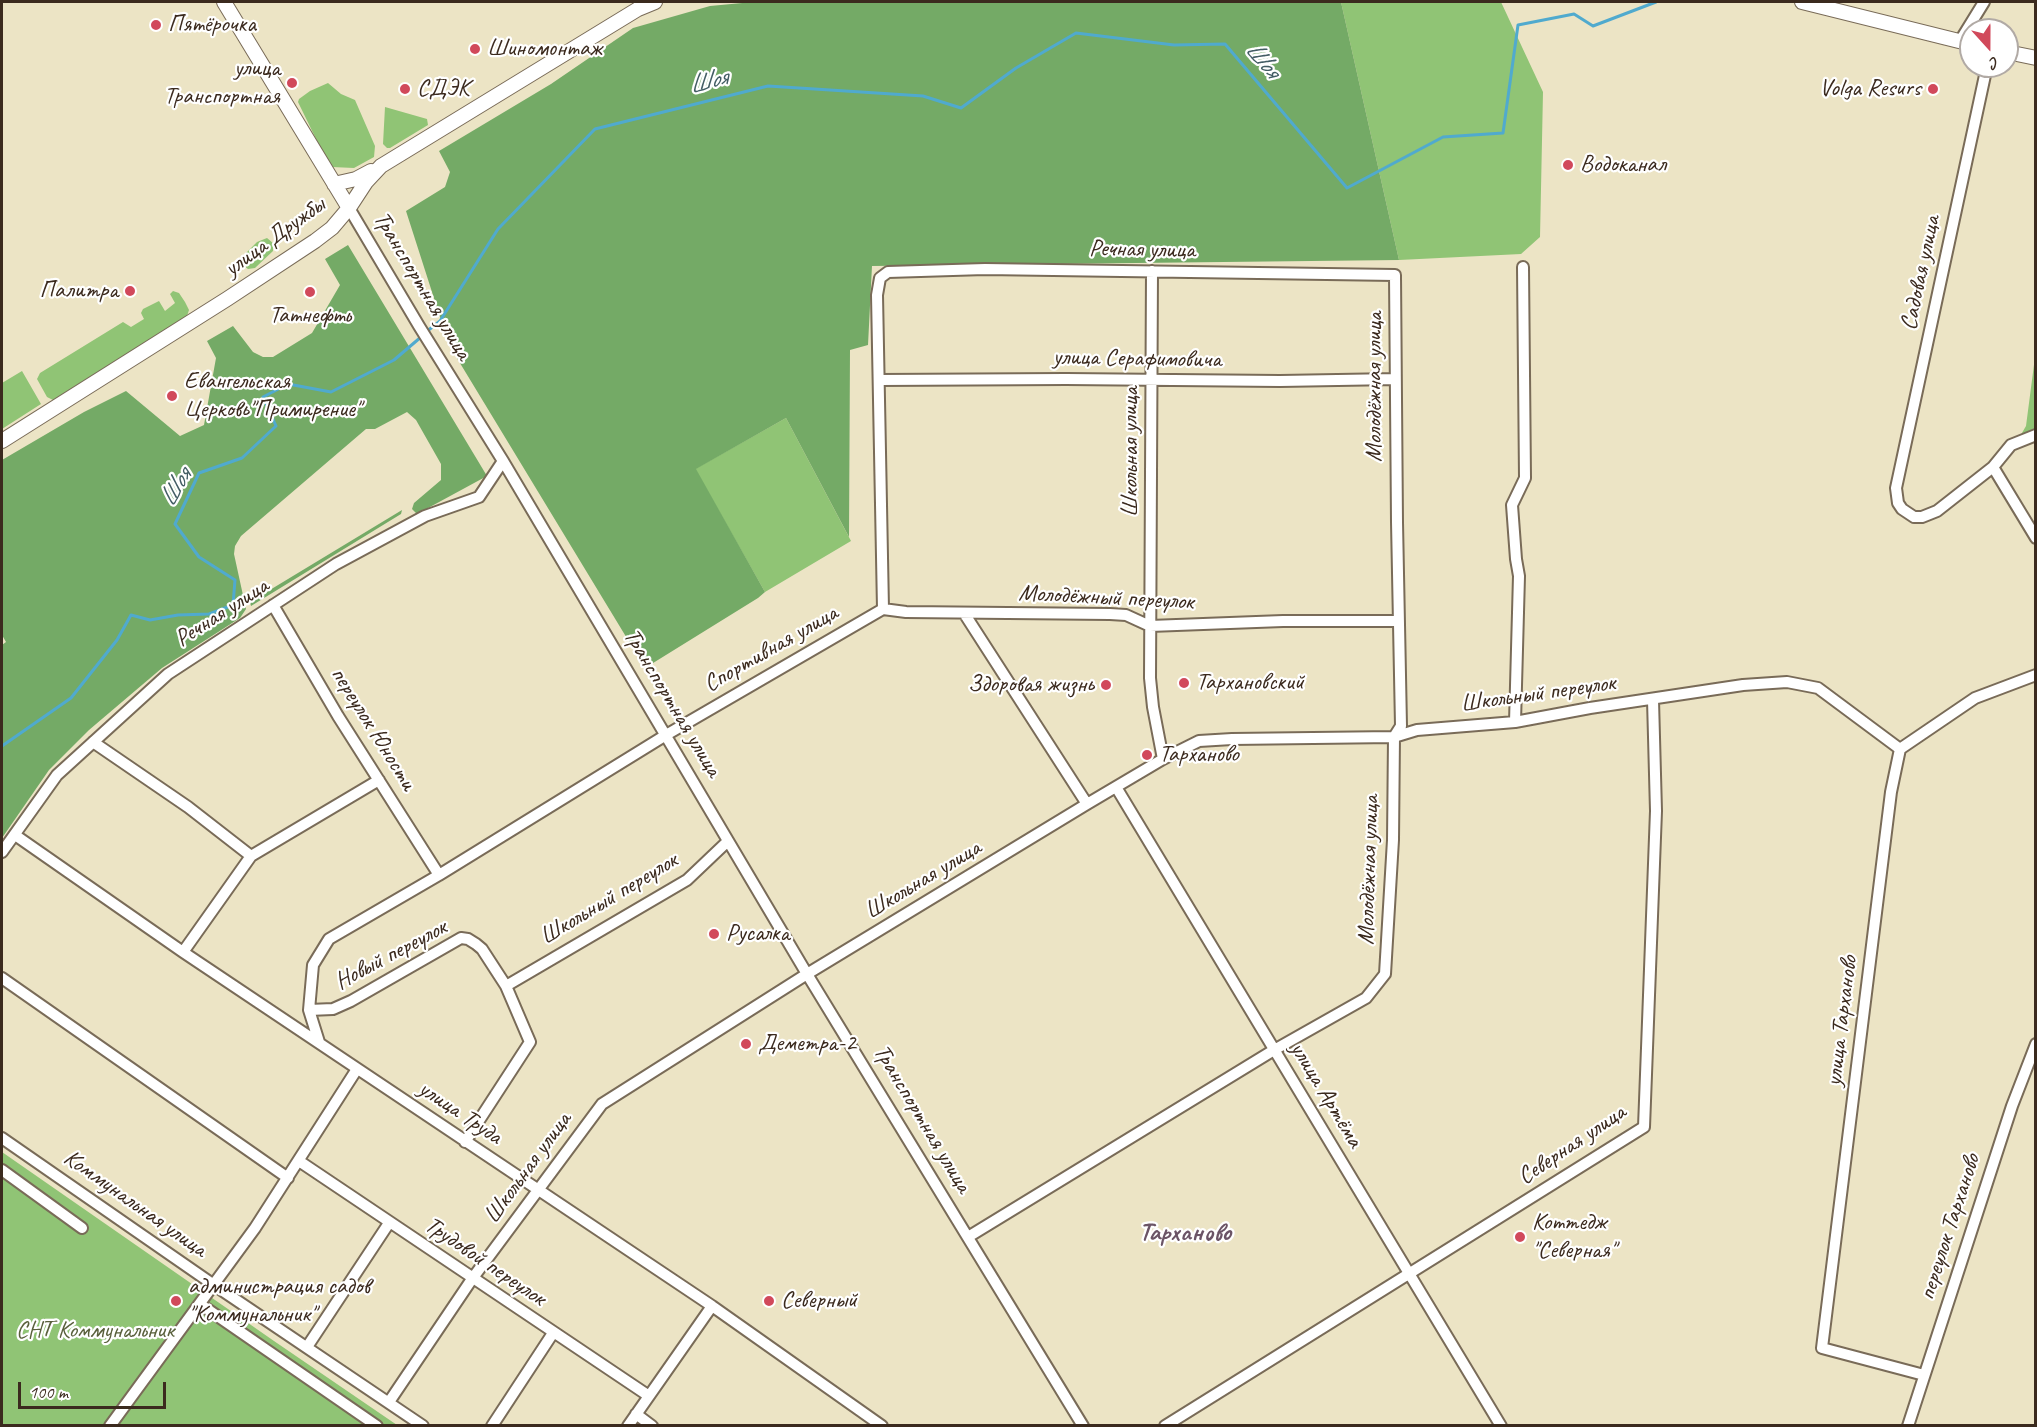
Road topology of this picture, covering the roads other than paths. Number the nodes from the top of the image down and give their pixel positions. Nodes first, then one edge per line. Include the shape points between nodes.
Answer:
1 (224, 2) edge
2 (654, 2) edge
3 (1802, 2) edge
4 (1984, 2) edge
5 (636, 5) edge
6 (1977, 18) edge
7 (1959, 41) edge
8 (2019, 54) edge
9 (2036, 58) edge
10 (1984, 78) edge
11 (381, 166) junction
12 (334, 184) junction
13 (349, 208) junction
14 (1523, 267) dead end
15 (1152, 271) junction
16 (1395, 275) joint
17 (1395, 379) junction
18 (879, 380) junction
19 (1152, 380) junction
20 (2036, 435) edge
21 (2, 441) edge
22 (503, 461) junction
23 (1993, 467) junction
24 (2036, 538) edge
25 (273, 605) junction
26 (883, 609) junction
27 (964, 613) junction
28 (1399, 621) junction
29 (1150, 626) junction
30 (2036, 675) edge
31 (1653, 700) junction
32 (1515, 722) junction
33 (666, 735) junction
34 (1394, 736) junction
35 (93, 742) junction
36 (1900, 749) junction
37 (1163, 759) junction
38 (379, 780) junction
39 (1116, 787) junction
40 (1087, 804) junction
41 (15, 835) junction
42 (728, 841) junction
43 (2, 852) edge
44 (251, 856) junction
45 (440, 875) junction
46 (183, 952) junction
47 (807, 974) junction
48 (2, 978) edge
49 (506, 986) junction
50 (309, 1010) junction
51 (319, 1042) junction
52 (2036, 1044) edge
53 (1274, 1050) junction
54 (357, 1069) junction
55 (2, 1138) edge
56 (465, 1142) junction
57 (299, 1161) junction
58 (2, 1170) edge
59 (288, 1178) junction
60 (538, 1190) junction
61 (389, 1222) junction
62 (82, 1228) dead end
63 (968, 1237) junction
64 (1409, 1273) junction
65 (472, 1279) junction
66 (214, 1285) junction
67 (200, 1304) junction
68 (712, 1306) junction
69 (553, 1333) junction
70 (307, 1347) junction
71 (1924, 1375) junction
72 (649, 1396) junction
73 (389, 1402) junction
74 (636, 1414) junction
75 (878, 1424) edge
76 (110, 1425) edge
77 (377, 1425) edge
78 (423, 1425) edge
79 (492, 1425) edge
80 (628, 1425) edge
81 (652, 1425) edge
82 (1083, 1425) edge
83 (1165, 1425) edge
84 (1501, 1425) edge
85 (1908, 1425) edge

1 - 12 main road, Транспортная улица
2 - 5 main road, улица Дружбы
3 - 7 main road
4 - 6 street
5 - 11 main road, улица Дружбы
8 - 9 main road
10 - 23 street, Садовая улица via 1896,495 1902,509 1922,517 1937,511
11 - 12 main road via 356,179
11 - 13 main road, улица Дружбы
12 - 13 main road, Транспортная улица
13 - 21 main road, улица Дружбы via 315,241
13 - 22 street, Транспортная улица
14 - 32 street via 1525,478 1512,505 1520,576
15 - 16 street, Речная улица
15 - 18 street, Речная улица via 888,272 880,278 877,295
15 - 19 street, Школьная улица
16 - 17 street, Молодёжная улица
17 - 19 street, улица Серафимовича
17 - 28 street, Молодёжная улица
18 - 19 street, улица Серафимовича
18 - 26 street
19 - 29 street, Школьная улица
20 - 23 street via 2011,445
22 - 25 street, Речная улица via 479,497 425,516 336,564
22 - 33 street, Транспортная улица
23 - 24 street
25 - 35 street, Речная улица via 168,674
25 - 38 street, переулок Юности
26 - 27 street, Молодёжный переулок
26 - 33 street, Спортивная улица
27 - 29 street, Молодёжный переулок via 1126,615
27 - 40 street
28 - 29 street, Молодёжный переулок
28 - 34 street, Молодёжная улица via 1401,726
29 - 37 street, Школьная улица via 1150,678
30 - 36 street via 1976,698
31 - 32 street, Школьный переулок
31 - 36 street, Школьный переулок via 1743,685 1787,682 1818,688
31 - 64 street, Северная улица via 1656,811 1644,1126
32 - 34 street, Школьный переулок via 1417,730
33 - 42 street, Транспортная улица
33 - 45 street, Спортивная улица
34 - 37 street, Школьный переулок via 1198,741
34 - 53 street, Молодёжная улица via 1385,974 1366,998
35 - 41 street, Речная улица via 57,775
35 - 44 street
36 - 71 street, улица Тарханово via 1891,792 1822,1348
37 - 39 street, Школьная улица
38 - 44 street
38 - 45 street, переулок Юности
39 - 40 street, Школьная улица
39 - 53 street, улица Артёма
40 - 47 street, Школьная улица
41 - 43 street, Речная улица
41 - 46 street, улица Труда
42 - 47 street, Транспортная улица
42 - 49 street, Школьный переулок via 687,880
44 - 46 street
45 - 50 street, Спортивная улица via 329,939 313,965
46 - 51 street, улица Труда
47 - 60 street, Школьная улица via 602,1104
47 - 63 street, Транспортная улица
48 - 59 street
49 - 50 street, Новый переулок via 482,950 461,938 351,1001 333,1009
49 - 56 street, Новый переулок via 530,1042
50 - 51 street, Спортивная улица
51 - 54 street, улица Труда
52 - 71 street, переулок Тарханово via 2008,1117
53 - 63 street, Молодёжная улица
53 - 64 street, улица Артёма
54 - 56 street, улица Труда
54 - 57 street
55 - 66 street, Коммунальная улица
56 - 60 street, улица Труда
57 - 59 street
57 - 61 street, Трудовой переулок
58 - 62 street
59 - 66 street
60 - 65 street, Школьная улица
60 - 68 street, улица Труда
61 - 65 street, Трудовой переулок
61 - 70 street
63 - 82 street, Транспортная улица
64 - 83 street, Северная улица
64 - 84 street, улица Артёма
65 - 69 street, Трудовой переулок
65 - 73 street, Школьная улица
66 - 67 street
66 - 70 street, Коммунальная улица
67 - 76 street
67 - 77 street
68 - 72 street
68 - 75 street, улица Труда
69 - 72 street, Трудовой переулок
69 - 79 street
70 - 73 street, Коммунальная улица
71 - 85 street, переулок Тарханово
72 - 74 street
73 - 78 street, Коммунальная улица
74 - 80 street
74 - 81 street

